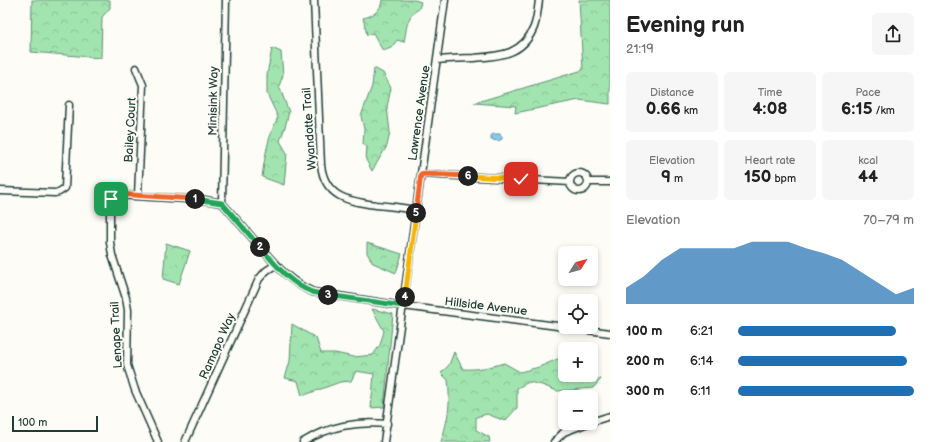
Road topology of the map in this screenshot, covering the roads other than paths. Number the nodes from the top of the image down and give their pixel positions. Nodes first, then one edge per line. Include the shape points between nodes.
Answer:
1 (226, 0) edge
2 (314, 0) edge
3 (445, 0) edge
4 (539, 0) edge
5 (437, 60) junction
6 (136, 68) dead end
7 (69, 105) dead end
8 (421, 174) junction
9 (570, 182) junction
10 (588, 182) junction
11 (610, 182) edge
12 (0, 191) edge
13 (138, 195) junction
14 (222, 203) junction
15 (416, 210) junction
16 (275, 265) junction
17 (403, 306) junction
18 (558, 326) edge
19 (598, 331) edge
20 (610, 333) edge
21 (610, 416) edge
22 (598, 420) edge
23 (387, 424) junction
24 (569, 430) edge
25 (158, 442) edge
26 (185, 442) edge
27 (303, 442) edge
28 (384, 442) edge
29 (554, 442) edge

1 - 14 street, Minisink Way
2 - 15 street, Wyandotte Trail via 321,165 324,178 331,189 348,200
3 - 5 street, Lawrence Avenue
4 - 5 street via 532,30 517,49 498,56
5 - 8 street, Lawrence Avenue
6 - 13 street, Bailey Court via 143,85
7 - 12 street via 65,188 59,192
8 - 9 street
8 - 15 street, Lawrence Avenue
9 - 10 street via 575,189 580,190 586,188
9 - 10 street via 574,175 582,173
10 - 11 street
13 - 14 street
13 - 25 street, Lenape Trail via 117,194 111,199 110,242 128,310 127,365
14 - 16 street, Hillside Avenue
15 - 17 street, Lawrence Avenue
16 - 17 street, Hillside Avenue via 302,288 313,292
16 - 26 street, Ramapo Way via 259,279
17 - 18 street, Hillside Avenue
17 - 23 street, Lawrence Avenue
19 - 20 street, Hillside Avenue
21 - 22 street
23 - 27 street via 349,424 324,431
23 - 28 street, Lawrence Avenue
24 - 29 street

